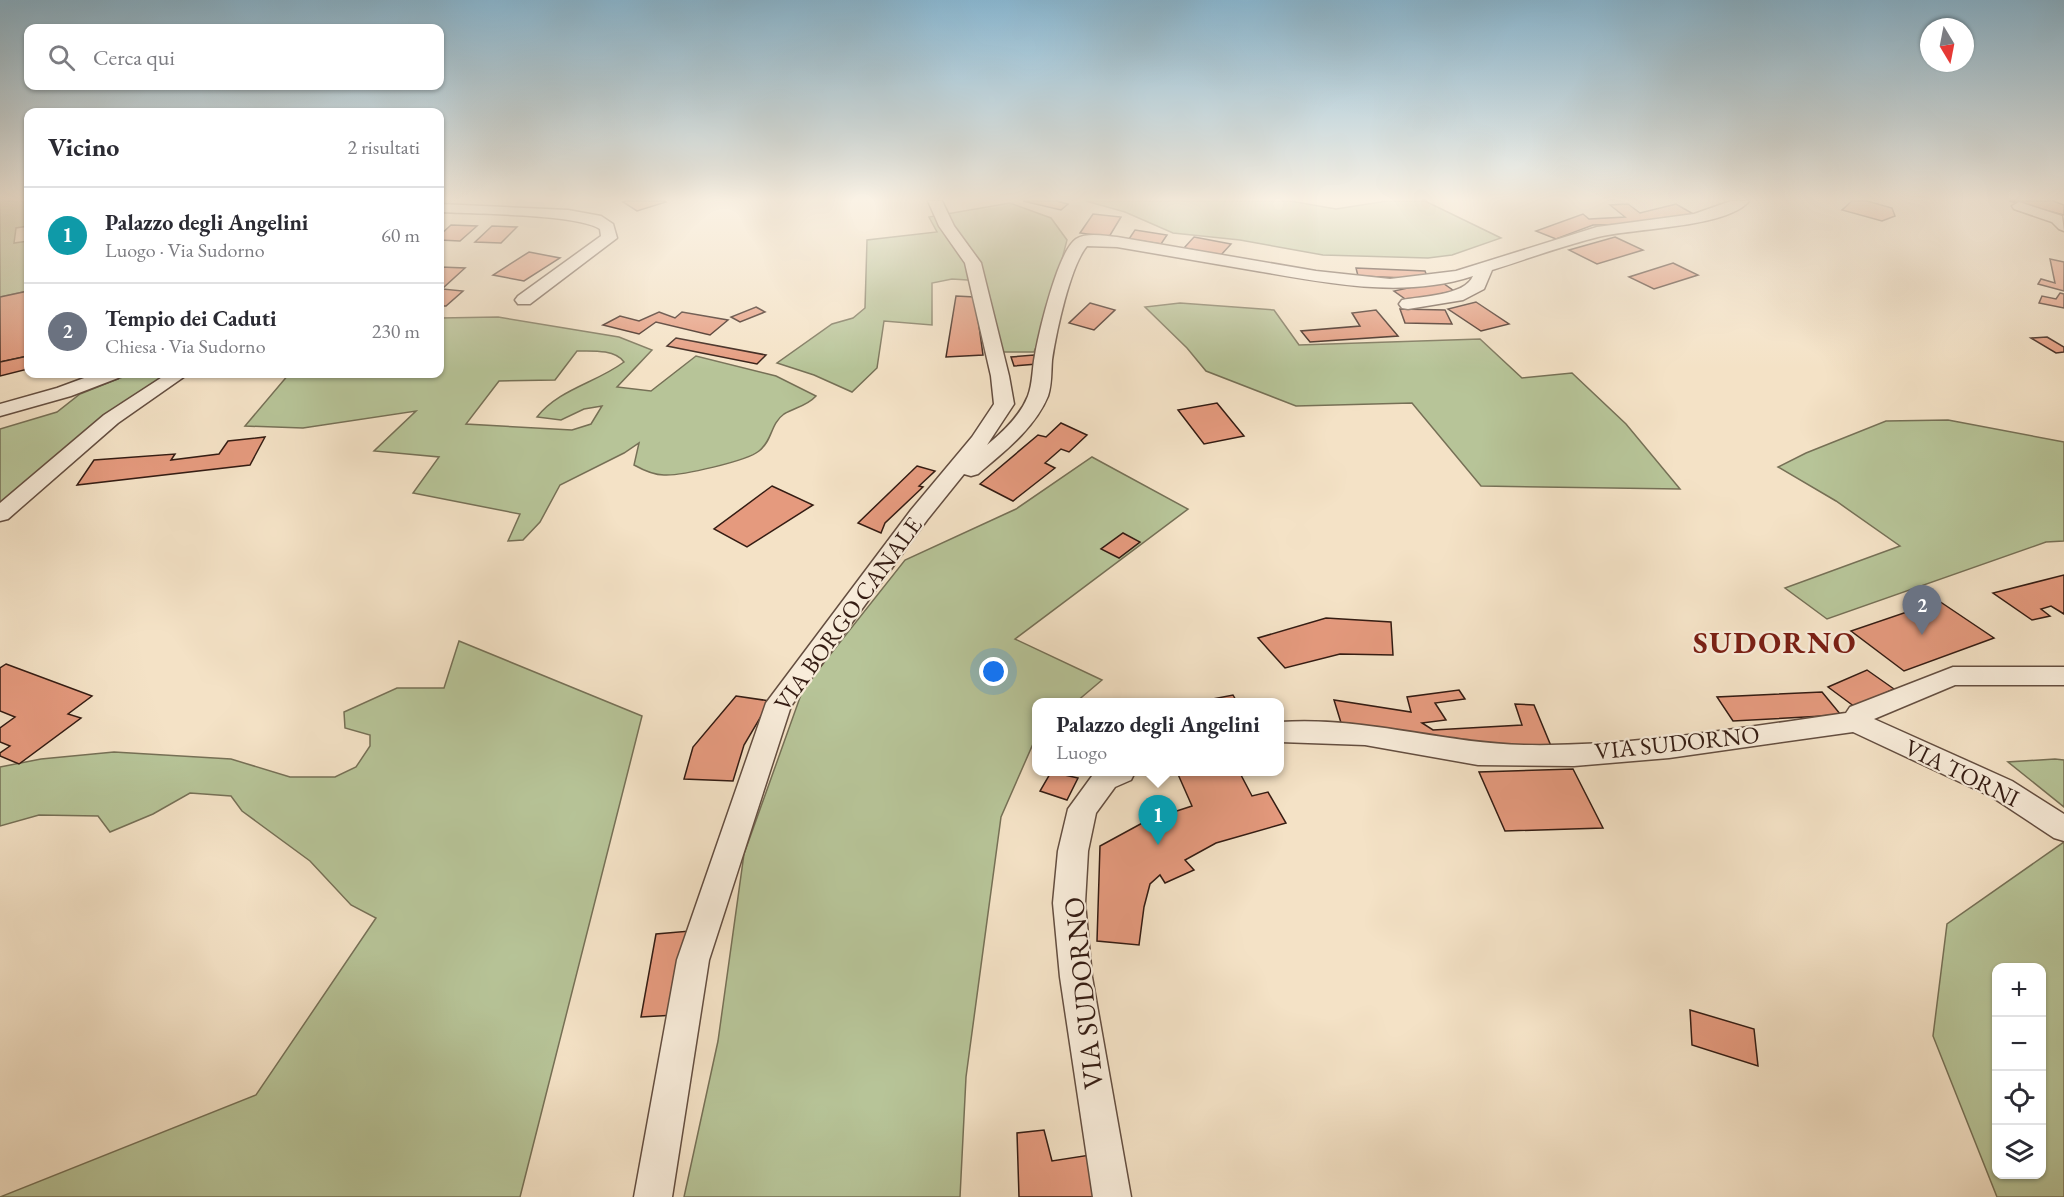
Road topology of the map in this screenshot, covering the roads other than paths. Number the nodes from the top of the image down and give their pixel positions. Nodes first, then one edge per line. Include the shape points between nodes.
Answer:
1 (583, 257) edge
2 (969, 257) edge
3 (1071, 257) edge
4 (1204, 257) edge
5 (1516, 257) edge
6 (1486, 266) junction
7 (524, 300) dead end
8 (1408, 304) dead end
9 (101, 378) edge
10 (173, 378) edge
11 (0, 410) edge
12 (0, 514) edge
13 (919, 514) junction
14 (2062, 676) dead end
15 (1859, 721) junction
16 (1284, 732) edge
17 (1111, 776) edge
18 (2064, 829) edge
19 (653, 1197) edge
20 (1112, 1197) edge

1 - 7 street
2 - 13 street, VIA BORGO CANALE via 980,287 1004,404 980,441
3 - 13 street via 1044,356 1038,398 1015,431
4 - 6 street via 1390,284 1458,276
5 - 6 street
6 - 8 street via 1478,285 1457,296
9 - 11 street
10 - 12 street via 111,419
13 - 19 street, VIA BORGO CANALE via 778,703 693,960
14 - 15 street, VIA SUDORNO via 1953,676 1859,714
15 - 16 street, VIA SUDORNO via 1644,749 1554,754 1477,754 1353,733
15 - 18 street, VIA TORNI via 2002,789
17 - 20 street, VIA SUDORNO via 1082,808 1073,851 1069,903 1076,977

